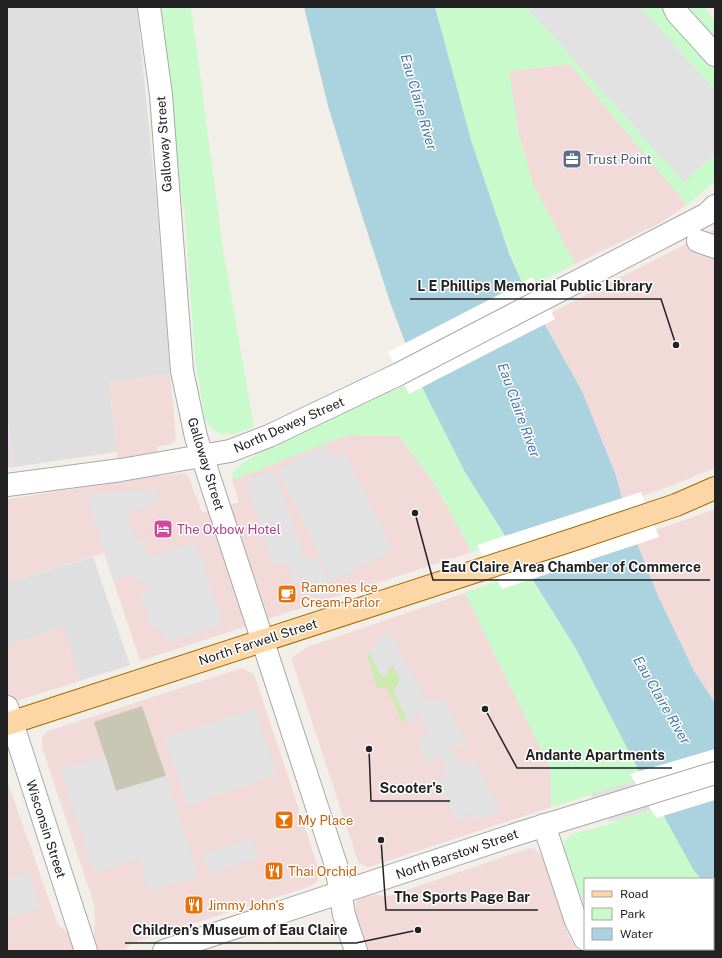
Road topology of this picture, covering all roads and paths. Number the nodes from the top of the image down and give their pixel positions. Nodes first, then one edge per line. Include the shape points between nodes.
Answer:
1 (149, 7) edge
2 (674, 7) edge
3 (715, 55) edge
4 (715, 206) edge
5 (203, 457) junction
6 (7, 486) edge
7 (715, 488) edge
8 (264, 640) junction
9 (9, 718) edge
10 (711, 775) edge
11 (544, 825) junction
12 (340, 894) junction
13 (584, 936) edge
14 (86, 951) edge
15 (164, 951) edge
16 (356, 951) edge

1 - 5 street, Galloway Street via 161,95 182,371 196,437
2 - 3 street
4 - 5 street, North Dewey Street via 700,217 399,374 269,436 230,451
5 - 6 street, North Dewey Street
5 - 8 street, Galloway Street
7 - 8 main road, North Farwell Street via 650,514
8 - 9 main road, North Farwell Street
8 - 12 street, Galloway Street via 336,865
9 - 14 street, Wisconsin Street
10 - 11 street, North Barstow Street
11 - 12 street, North Barstow Street
11 - 13 street via 576,921
12 - 15 street, North Barstow Street
12 - 16 street, Galloway Street

